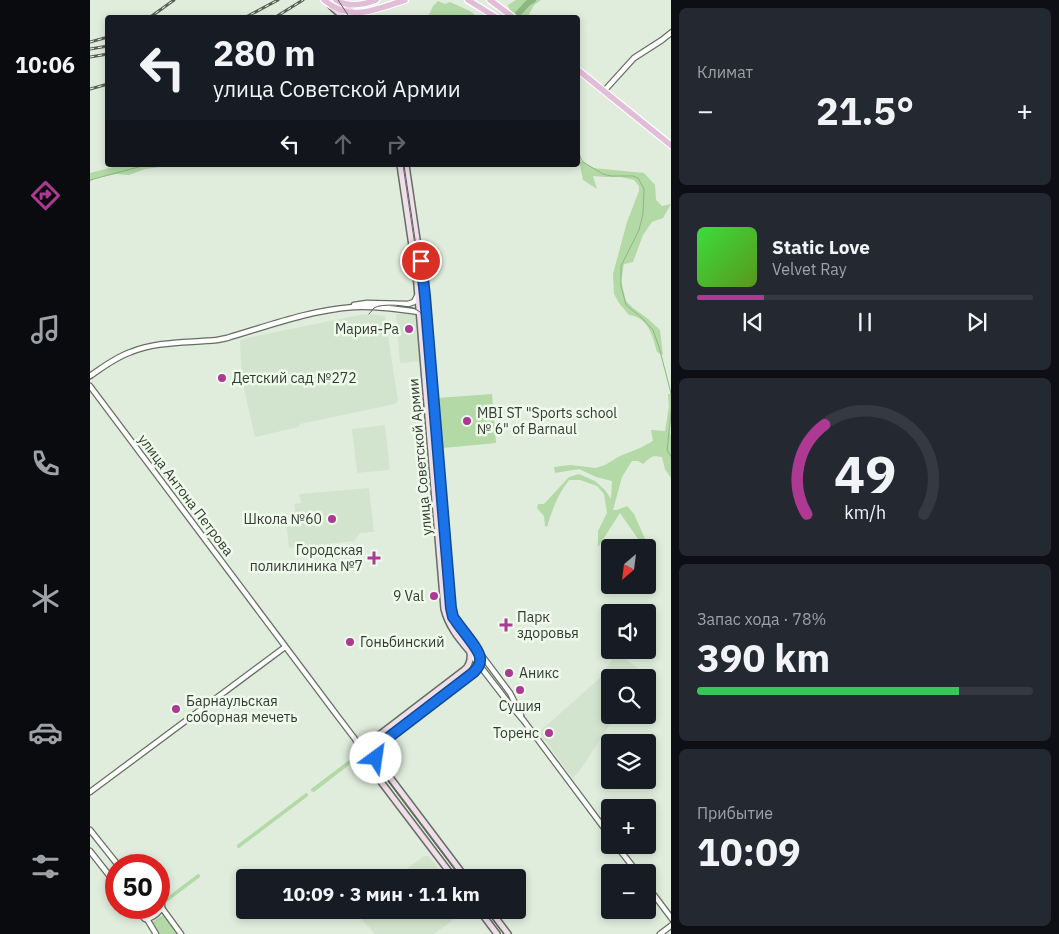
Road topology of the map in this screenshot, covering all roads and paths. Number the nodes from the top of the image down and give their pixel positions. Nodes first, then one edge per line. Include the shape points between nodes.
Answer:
1 (337, 0) edge
2 (376, 0) edge
3 (405, 0) edge
4 (468, 0) edge
5 (490, 0) edge
6 (327, 2) edge
7 (374, 10) junction
8 (504, 10) junction
9 (349, 12) edge
10 (372, 15) edge
11 (493, 15) edge
12 (496, 15) edge
13 (510, 15) edge
14 (671, 33) edge
15 (580, 72) edge
16 (604, 91) junction
17 (671, 145) edge
18 (400, 167) edge
19 (406, 167) edge
20 (417, 294) junction
21 (411, 304) junction
22 (418, 304) junction
23 (341, 308) junction
24 (426, 311) junction
25 (419, 312) junction
26 (90, 376) edge
27 (90, 386) edge
28 (285, 647) junction
29 (470, 652) junction
30 (480, 661) junction
31 (469, 664) junction
32 (355, 739) junction
33 (367, 751) junction
34 (377, 760) junction
35 (369, 766) junction
36 (90, 792) edge
37 (601, 824) edge
38 (90, 830) edge
39 (90, 851) edge
40 (109, 854) edge
41 (623, 854) edge
42 (631, 864) edge
43 (447, 869) edge
44 (459, 869) edge
45 (105, 870) edge
46 (656, 898) edge
47 (671, 918) edge
48 (147, 919) edge
49 (170, 919) edge
50 (486, 919) edge
51 (497, 919) edge
52 (671, 926) edge
53 (156, 934) edge
54 (181, 934) edge
55 (497, 934) edge
56 (508, 934) edge
57 (660, 934) edge

1 - 9 main road
2 - 9 main road via 358,5
3 - 7 main road
4 - 11 main road
5 - 8 main road
6 - 9 main road
7 - 9 main road
7 - 10 main road
8 - 12 main road via 496,10
8 - 13 main road
14 - 16 street via 634,58
15 - 16 main road
16 - 17 main road
18 - 20 main road, улица Советской Армии
19 - 24 main road, улица Советской Армии
20 - 21 street
20 - 22 main road, улица Советской Армии
21 - 22 street
21 - 23 street via 364,304
22 - 24 street
22 - 25 main road, улица Советской Армии
23 - 25 street
23 - 26 street via 227,338 138,349
24 - 25 street
24 - 30 main road, улица Советской Армии via 451,608 453,617 479,652
25 - 29 main road, улица Советской Армии via 444,610 450,627
27 - 28 street, улица Антона Петрова
28 - 32 street, улица Антона Петрова
28 - 36 street
29 - 30 street, улица Советской Армии
29 - 31 main road
30 - 31 street
30 - 34 main road via 474,672 380,744 376,751
30 - 37 street, улица Советской Армии
31 - 33 main road via 375,738
32 - 33 street, улица Антона Петрова
32 - 35 street, улица Антона Петрова
33 - 34 street, улица Антона Петрова
33 - 35 main road
34 - 44 main road, улица Антона Петрова
35 - 43 main road, улица Антона Петрова
38 - 40 street
39 - 45 street
41 - 42 street
46 - 47 street
48 - 53 street
49 - 54 street
50 - 55 main road
51 - 56 main road
52 - 57 street

